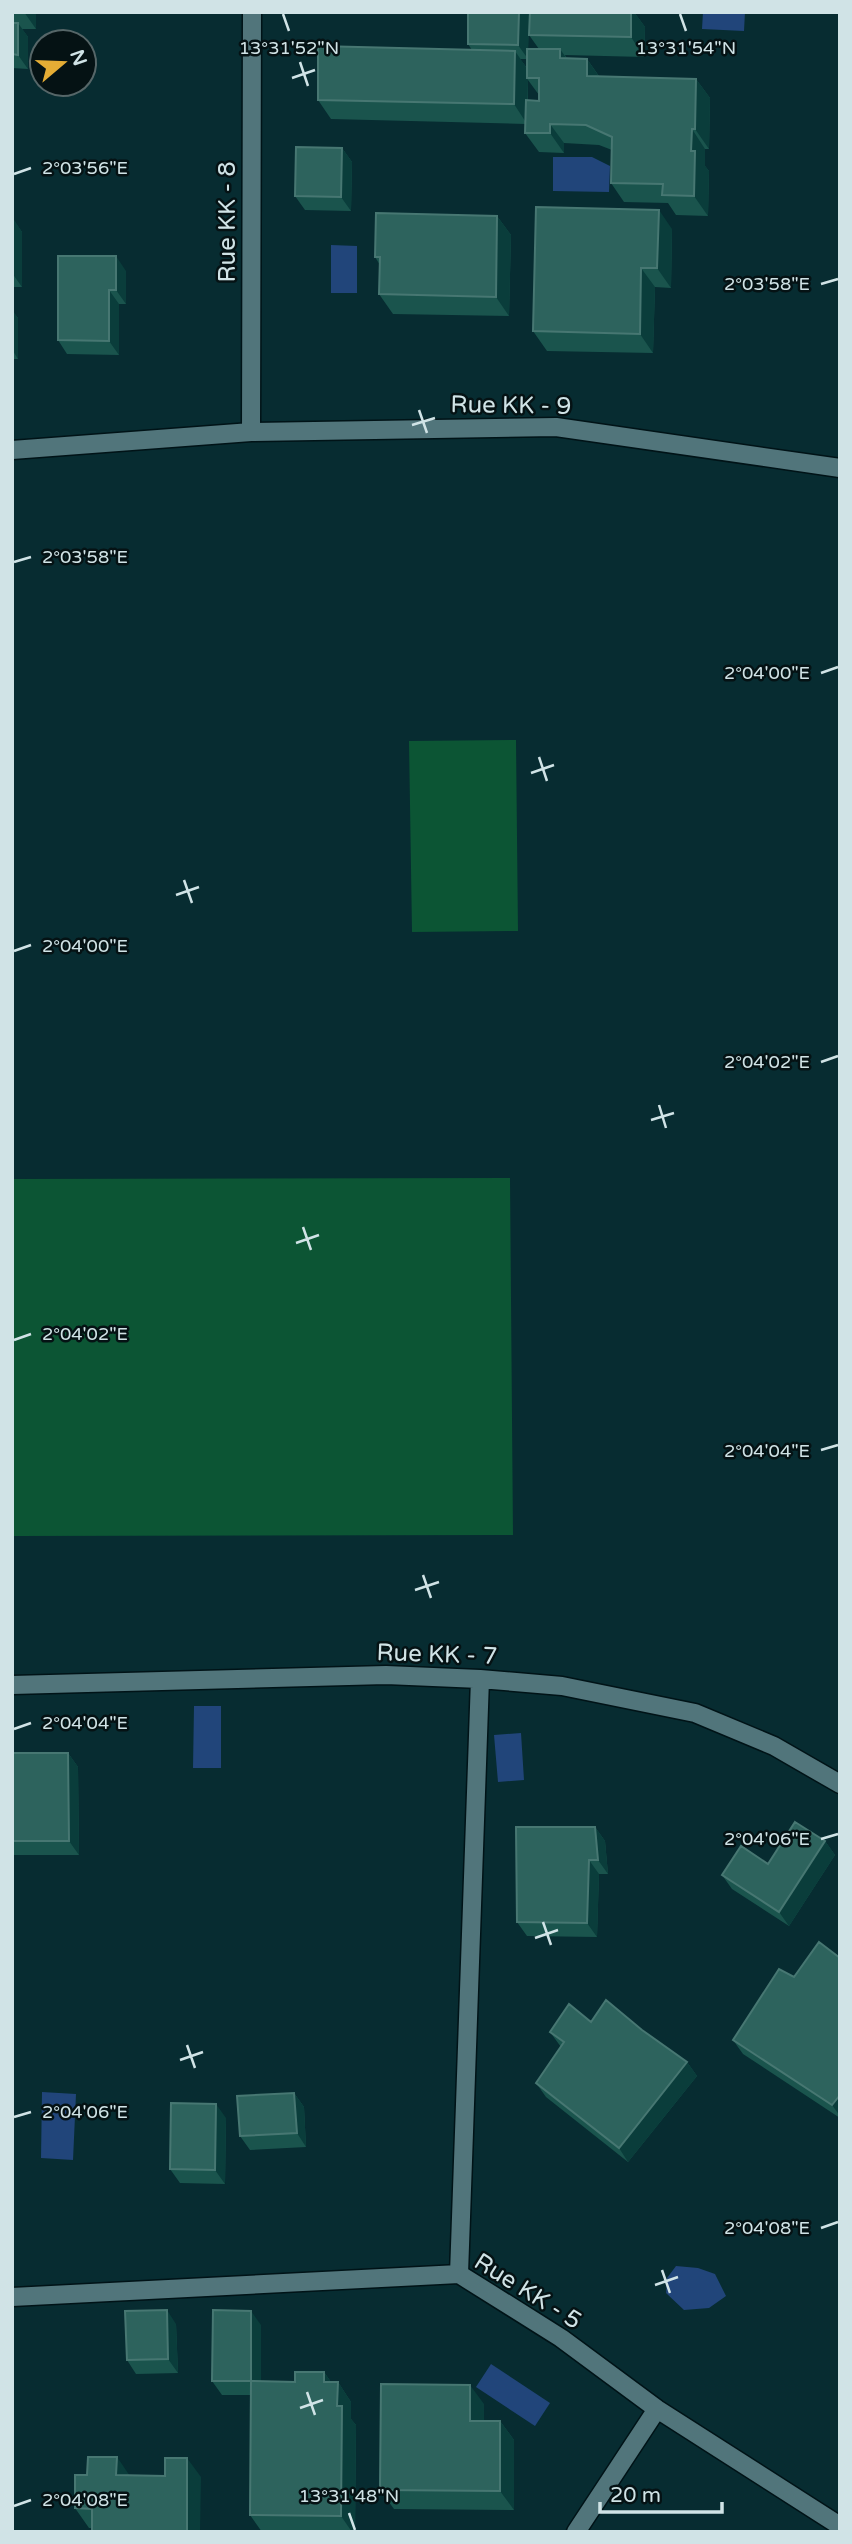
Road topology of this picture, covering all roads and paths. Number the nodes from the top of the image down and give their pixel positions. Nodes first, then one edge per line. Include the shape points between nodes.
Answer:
1 (252, 12) edge
2 (251, 432) junction
3 (12, 450) edge
4 (840, 468) edge
5 (480, 1679) junction
6 (12, 1685) edge
7 (840, 1784) edge
8 (459, 2274) junction
9 (12, 2297) edge
10 (657, 2409) junction
11 (840, 2526) edge
12 (576, 2532) edge

1 - 2 street, Rue KK - 8
2 - 3 street, Rue KK - 9
2 - 4 street, Rue KK - 9 via 556,427
5 - 6 street, Rue KK - 7 via 386,1675
5 - 7 street, Rue KK - 7 via 562,1686 695,1713 774,1745
5 - 8 street
8 - 9 street, Rue KK - 5
8 - 10 street, Rue KK - 5 via 561,2338
10 - 11 street, Rue KK - 5
10 - 12 street

